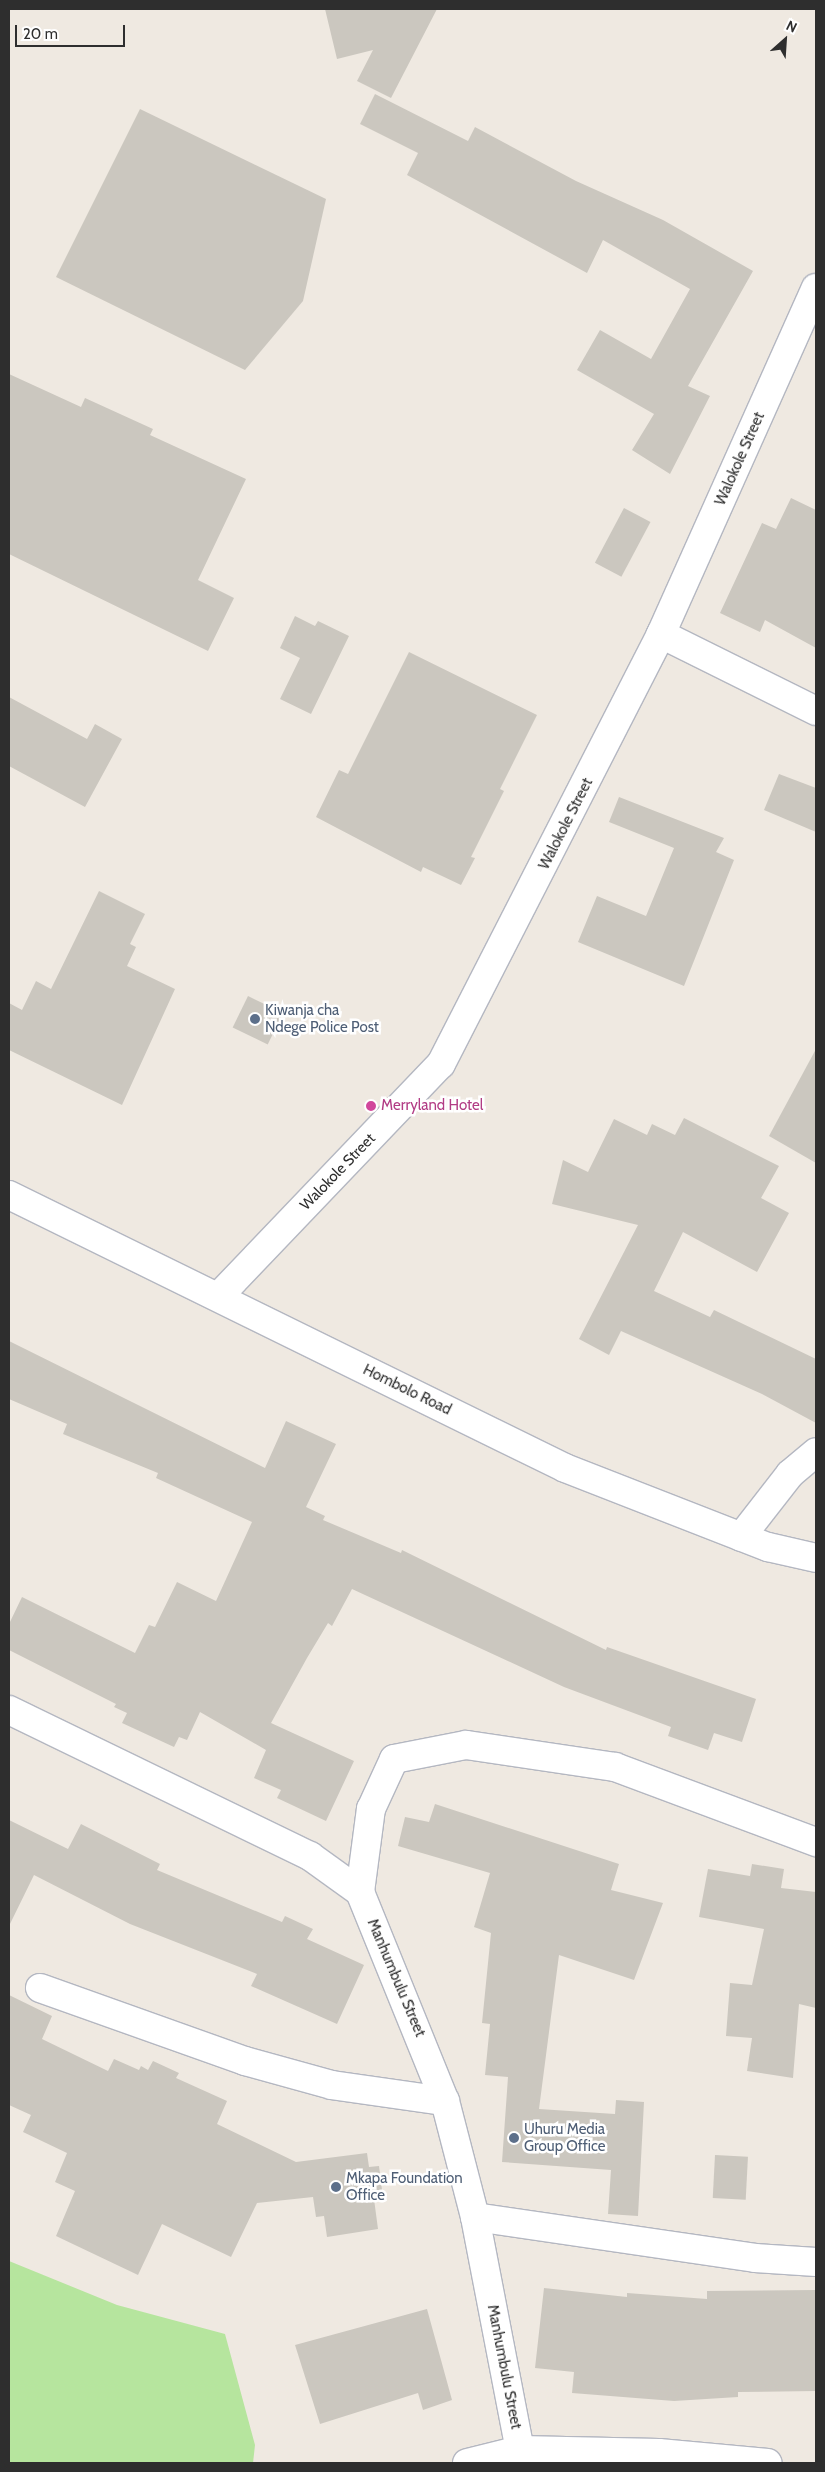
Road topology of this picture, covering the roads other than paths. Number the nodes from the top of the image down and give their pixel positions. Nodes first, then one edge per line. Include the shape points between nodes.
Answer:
1 (816, 288) edge
2 (661, 634) junction
3 (816, 711) edge
4 (9, 1195) edge
5 (219, 1296) junction
6 (816, 1452) edge
7 (741, 1537) junction
8 (816, 1558) edge
9 (9, 1710) edge
10 (816, 1842) edge
11 (360, 1892) junction
12 (40, 1988) dead end
13 (445, 2101) junction
14 (475, 2217) junction
15 (816, 2262) edge
16 (520, 2450) junction
17 (467, 2463) edge
18 (768, 2463) edge

1 - 2 street, Walokole Street
2 - 3 street
2 - 5 street, Walokole Street via 441,1064
4 - 5 street, Hombolo Road
5 - 7 street, Hombolo Road via 565,1468
6 - 7 street via 790,1474
7 - 8 street, Hombolo Road
9 - 11 street via 310,1856
10 - 11 street via 615,1768 466,1745 394,1759 371,1809
11 - 13 street, Manhumbulu Street
12 - 13 street via 91,2009 332,2085
13 - 14 street, Manhumbulu Street
14 - 15 street via 754,2258
14 - 16 street, Manhumbulu Street
16 - 17 street
16 - 18 street via 659,2453

